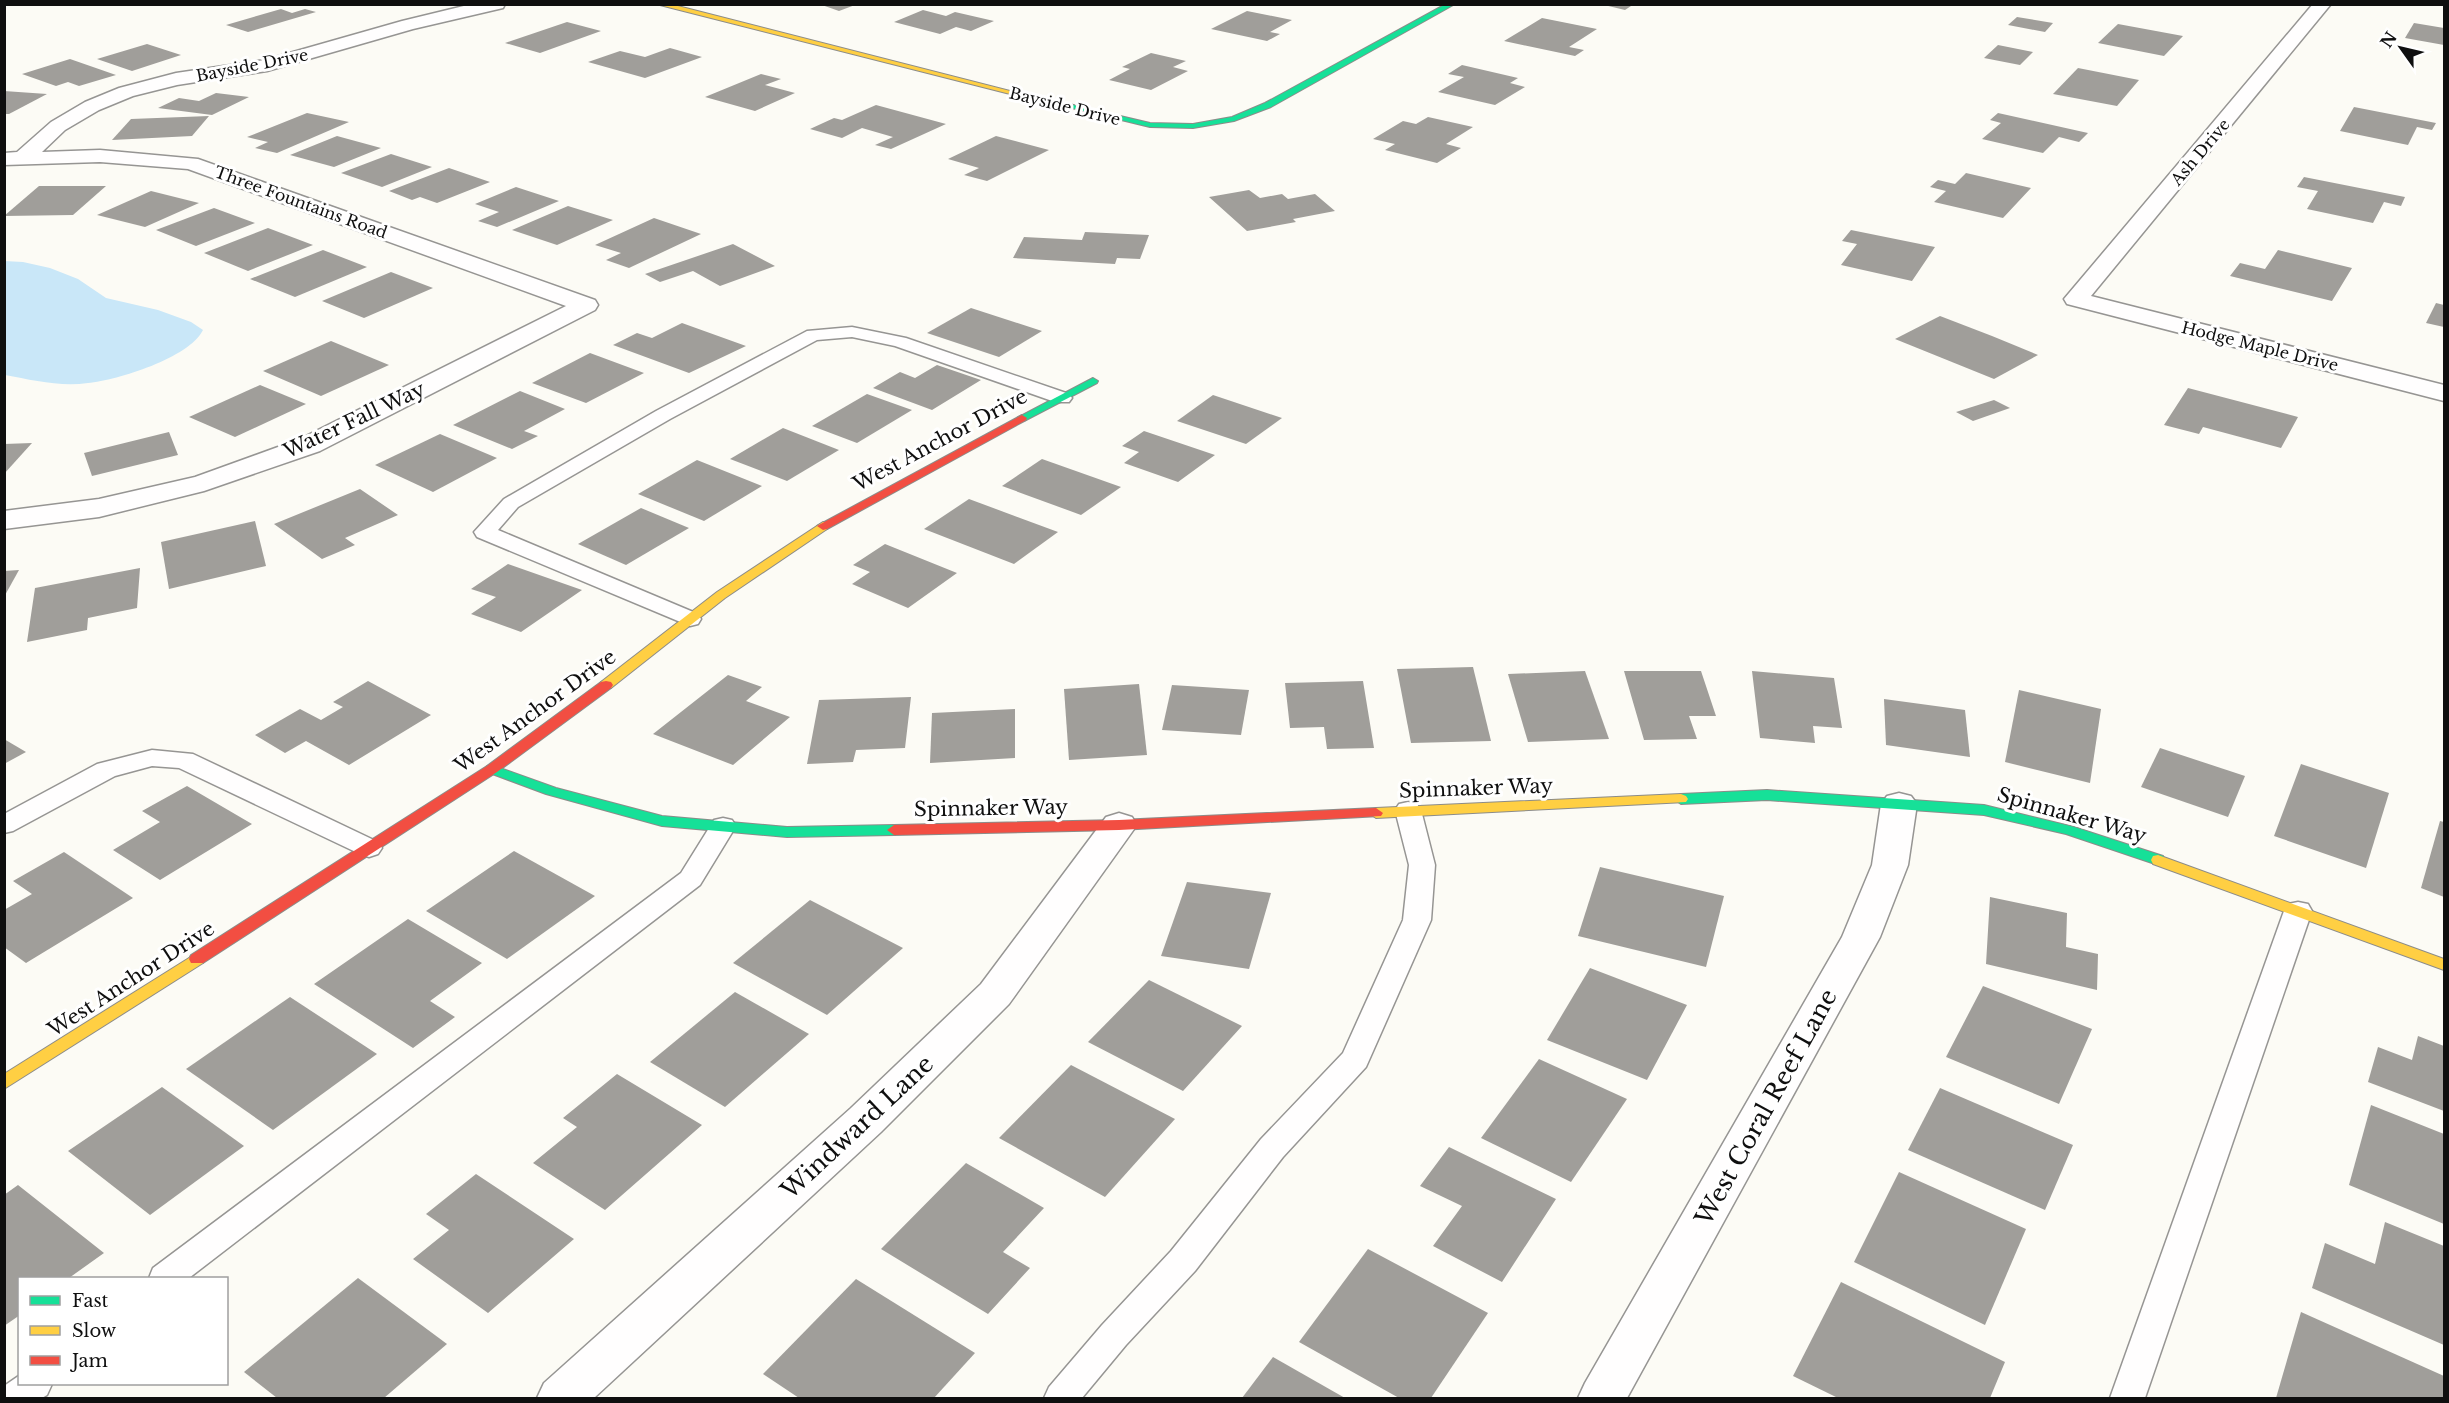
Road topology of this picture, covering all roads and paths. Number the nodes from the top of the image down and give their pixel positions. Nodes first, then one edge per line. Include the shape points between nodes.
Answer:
1 (497, 4) edge
2 (659, 4) edge
3 (1452, 4) edge
4 (2323, 4) edge
5 (14, 159) edge
6 (2076, 299) joint
7 (586, 305) joint
8 (1093, 381) dead end
9 (2445, 393) edge
10 (1062, 398) junction
11 (4, 520) edge
12 (690, 619) junction
13 (492, 769) junction
14 (1899, 804) junction
15 (1408, 810) junction
16 (4, 825) edge
17 (1119, 825) junction
18 (723, 826) junction
19 (369, 848) junction
20 (2298, 911) junction
21 (2445, 965) edge
22 (4, 1083) edge
23 (166, 1277) edge
24 (32, 1385) edge
25 (16, 1398) edge
26 (561, 1398) edge
27 (1061, 1398) edge
28 (1602, 1398) edge
29 (2127, 1398) edge

1 - 5 street, Bayside Drive via 408,24 277,63 176,79 126,92 58,126
2 - 3 street, Bayside Drive via 1113,118 1182,126 1234,119 1268,105
4 - 6 street, Ash Drive
5 - 7 street, Three Fountains Road via 100,156 191,163
6 - 9 street, Hodge Maple Drive
7 - 11 street, Water Fall Way via 310,445 204,483 99,508
8 - 10 street, West Anchor Drive
10 - 12 street, West Anchor Drive via 838,516
10 - 12 lane via 900,342 852,332 813,335 663,415 511,503 485,532
12 - 13 street, West Anchor Drive
13 - 18 street, Spinnaker Way via 551,791 662,821
13 - 19 street, West Anchor Drive
14 - 15 street, Spinnaker Way via 1767,795
14 - 20 street, Spinnaker Way via 1984,810 2069,830
14 - 28 street, West Coral Reef Lane via 1890,865 1861,937
15 - 17 street, Spinnaker Way
15 - 27 lane via 1422,865 1417,920 1355,1059 1272,1148 1183,1260
16 - 19 lane via 106,770 152,758 184,760
17 - 18 street, Spinnaker Way via 787,832
17 - 26 street, Windward Lane via 995,994 866,1120
18 - 23 lane via 691,879
19 - 22 street, West Anchor Drive
20 - 21 street, Spinnaker Way
20 - 29 lane
24 - 25 lane

